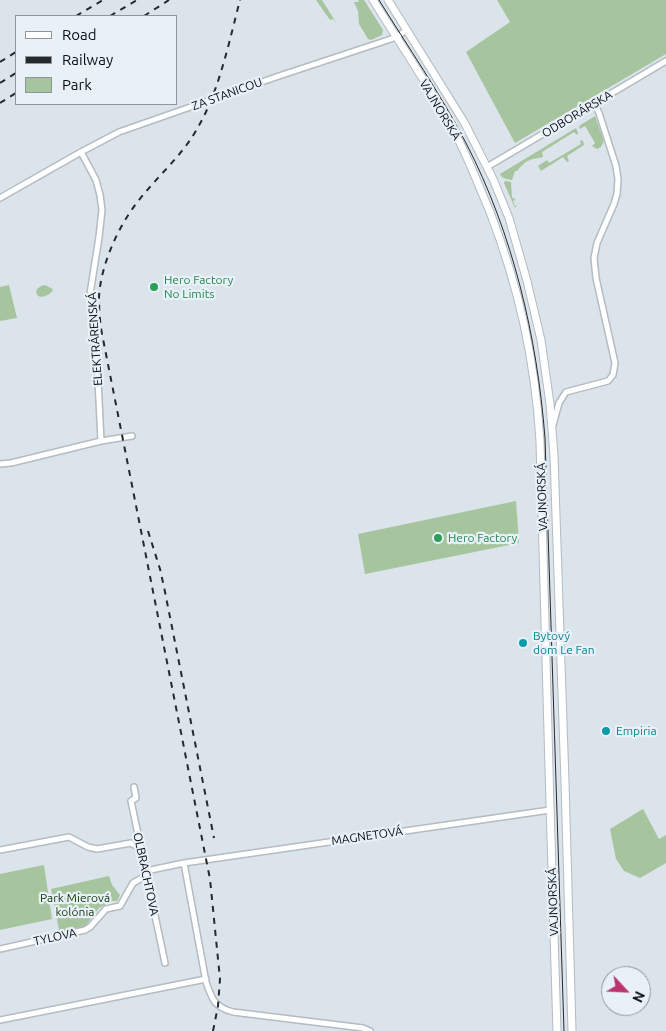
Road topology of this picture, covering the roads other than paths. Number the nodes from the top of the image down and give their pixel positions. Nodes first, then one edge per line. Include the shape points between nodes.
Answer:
1 (373, 0) edge
2 (388, 0) edge
3 (407, 30) junction
4 (396, 37) junction
5 (666, 60) edge
6 (594, 103) junction
7 (81, 152) junction
8 (487, 167) junction
9 (474, 174) junction
10 (0, 198) edge
11 (552, 428) junction
12 (132, 436) dead end
13 (101, 441) junction
14 (0, 464) edge
15 (134, 787) dead end
16 (550, 810) junction
17 (141, 849) junction
18 (0, 850) edge
19 (184, 863) junction
20 (146, 873) junction
21 (0, 949) edge
22 (165, 963) dead end
23 (206, 978) junction
24 (0, 1020) edge
25 (370, 1031) edge
26 (557, 1031) edge
27 (572, 1031) edge

1 - 4 main road, VAJNORSKÁ
2 - 3 main road, VAJNORSKÁ
3 - 4 street, ZA STANICOU
3 - 8 main road, VAJNORSKÁ
4 - 7 street, ZA STANICOU via 119,132
4 - 9 main road, VAJNORSKÁ via 450,126
5 - 6 street, ODBORÁRSKA
6 - 8 street, ODBORÁRSKA
6 - 11 street via 618,178 616,194 594,258 615,370 604,383 566,392 559,403
7 - 10 street, ZA STANICOU
7 - 13 street, ELEKTRÁRENSKÁ via 96,180 102,210 90,294
8 - 9 main road
8 - 11 main road, VAJNORSKÁ via 509,218 529,290 544,358
9 - 16 main road, VAJNORSKÁ via 514,283 529,347 538,410
11 - 27 main road, VAJNORSKÁ
12 - 13 street
13 - 14 street
15 - 17 street, OLBRACHTOVA via 136,798 131,801
16 - 19 street, MAGNETOVÁ
16 - 26 main road, VAJNORSKÁ
17 - 18 street via 131,844 97,849 69,837
17 - 20 street, OLBRACHTOVA
19 - 20 street, MAGNETOVÁ
19 - 23 street
20 - 21 street, TYLOVA via 133,884 120,906 106,909 85,930
20 - 22 street, OLBRACHTOVA
23 - 24 street
23 - 25 street via 213,1000 226,1010

